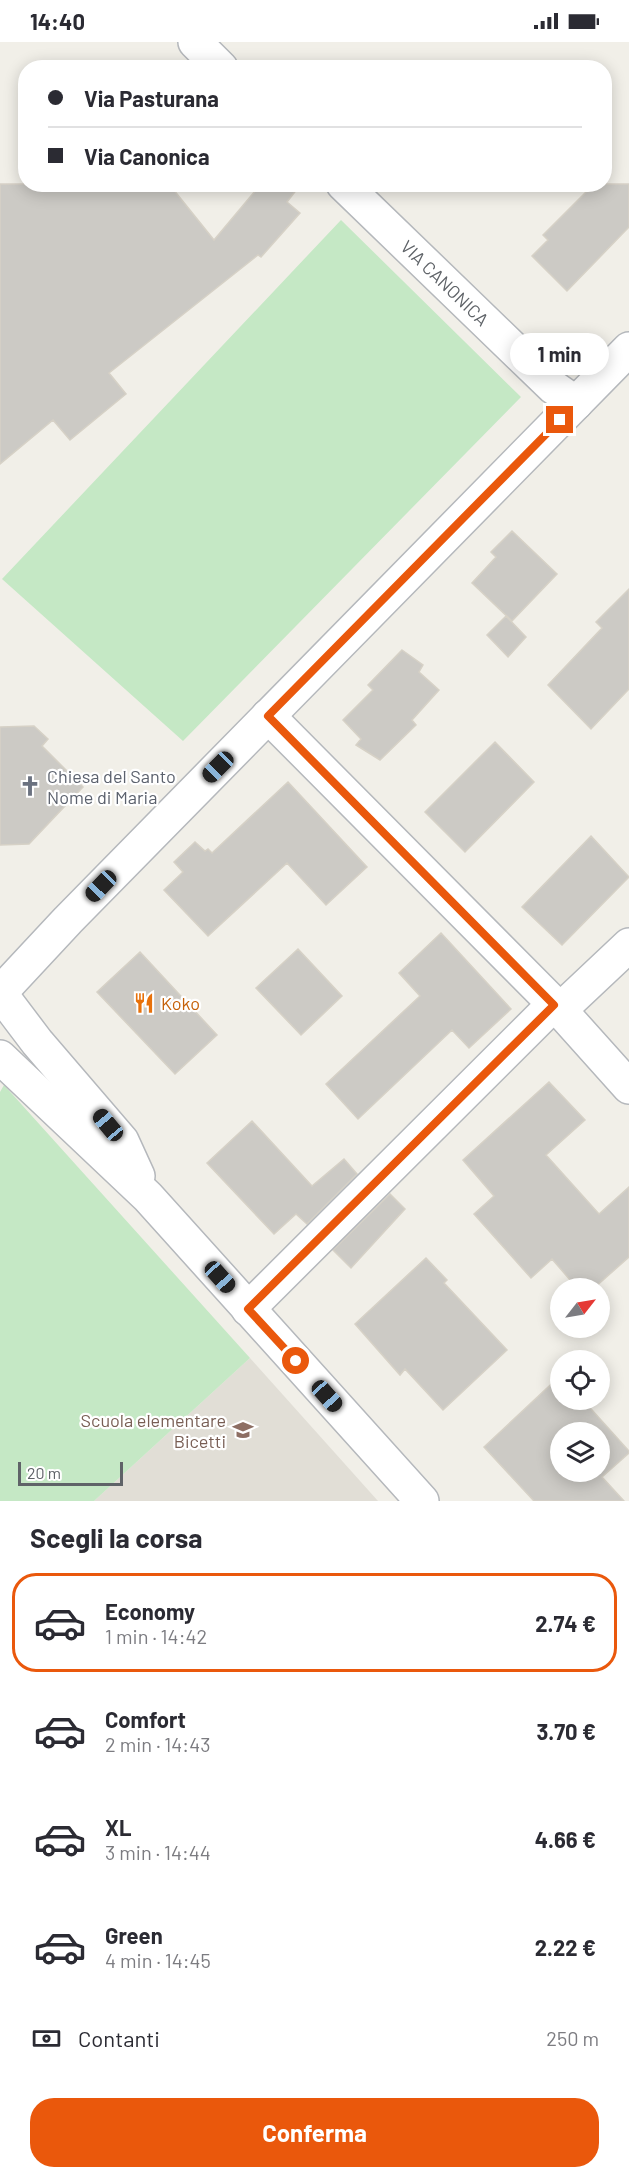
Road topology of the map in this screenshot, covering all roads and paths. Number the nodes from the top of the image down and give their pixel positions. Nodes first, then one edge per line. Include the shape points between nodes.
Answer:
1 (195, 42) edge
2 (213, 60) edge
3 (351, 192) edge
4 (629, 349) edge
5 (576, 403) junction
6 (268, 716) junction
7 (629, 945) edge
8 (11, 963) edge
9 (0, 993) edge
10 (557, 1007) junction
11 (0, 1057) edge
12 (629, 1087) edge
13 (148, 1197) junction
14 (248, 1309) junction
15 (422, 1501) edge

1 - 2 street
3 - 5 street, VIA CANONICA via 553,387
4 - 5 street
5 - 6 street
6 - 8 street
6 - 10 street
7 - 10 street
8 - 9 street
9 - 13 street via 122,1141
10 - 12 street
10 - 14 street
11 - 13 street
13 - 14 street
14 - 15 street

